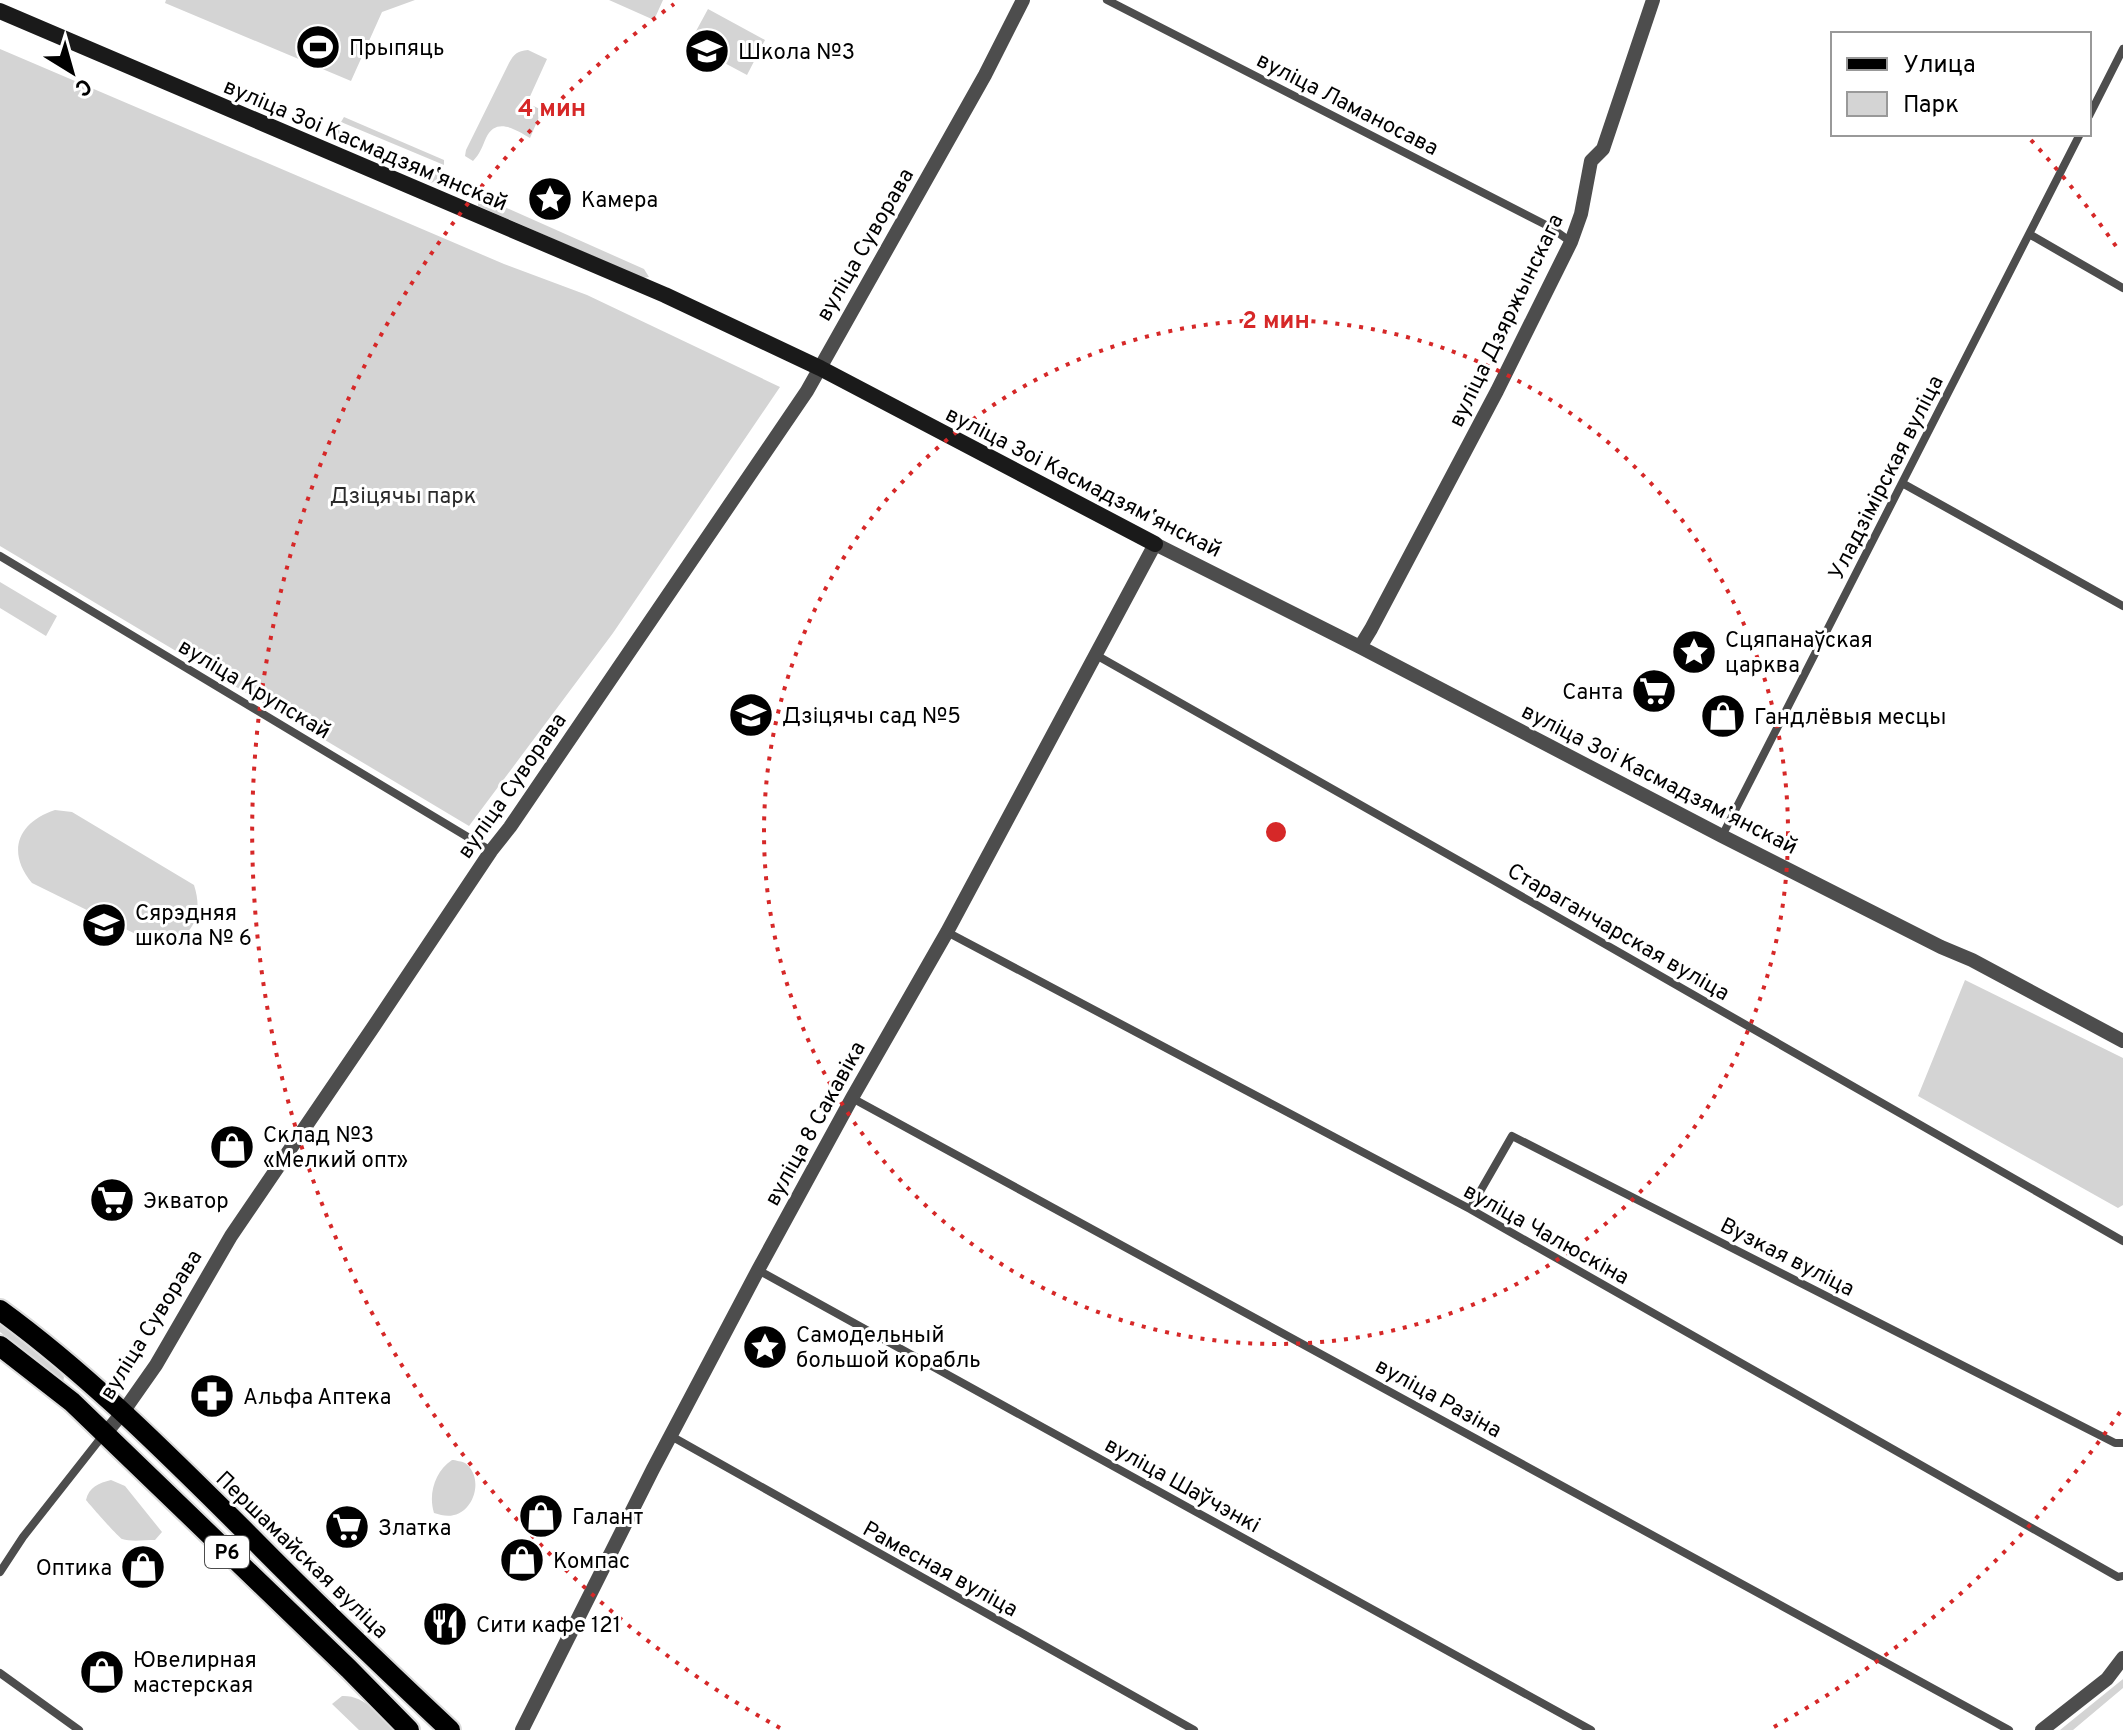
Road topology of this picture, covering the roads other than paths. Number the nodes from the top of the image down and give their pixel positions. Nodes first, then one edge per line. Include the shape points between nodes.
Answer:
1 (1023, 0) edge
2 (1107, 0) edge
3 (1653, 0) edge
4 (0, 11) edge
5 (2123, 49) edge
6 (2091, 112) edge
7 (2079, 136) edge
8 (2029, 234) junction
9 (1571, 242) junction
10 (2123, 288) edge
11 (820, 368) junction
12 (1902, 483) junction
13 (1155, 544) junction
14 (0, 556) edge
15 (2123, 606) edge
16 (1360, 647) junction
17 (1096, 655) junction
18 (1722, 836) junction
19 (491, 851) junction
20 (947, 932) junction
21 (2123, 1041) edge
22 (852, 1098) junction
23 (1470, 1209) junction
24 (2123, 1241) edge
25 (758, 1270) junction
26 (0, 1310) edge
27 (0, 1346) edge
28 (123, 1412) junction
29 (105, 1434) junction
30 (671, 1436) junction
31 (2123, 1443) edge
32 (0, 1572) edge
33 (2123, 1576) edge
34 (2123, 1658) edge
35 (0, 1673) edge
36 (79, 1730) edge
37 (409, 1730) edge
38 (450, 1730) edge
39 (522, 1730) edge
40 (1194, 1730) edge
41 (1591, 1730) edge
42 (2009, 1730) edge
43 (2042, 1730) edge

1 - 11 street, вуліца Суворава
2 - 9 street, вуліца Ламаносава
3 - 9 street, вуліца Дзяржынскага via 1603,149 1591,161
4 - 11 main road, вуліца Зоі Касмадзямʼянскай via 665,295
5 - 6 street
7 - 8 street, Уладзімірская вуліца
8 - 10 street
8 - 12 street, Уладзімірская вуліца
9 - 16 street, вуліца Дзяржынскага
11 - 13 main road, вуліца Зоі Касмадзямʼянскай
11 - 19 street, вуліца Суворава
12 - 15 street
12 - 18 street, Уладзімірская вуліца
13 - 16 street, вуліца Зоі Касмадзямʼянскай
13 - 17 street, вуліца 8 Сакавіка
14 - 19 street, вуліца Крупскай
16 - 18 street, вуліца Зоі Касмадзямʼянскай
17 - 20 street, вуліца 8 Сакавіка
17 - 24 street, Стараганчарская вуліца
18 - 21 street, вуліца Зоі Касмадзямʼянскай
19 - 28 street, вуліца Суворава via 231,1236
20 - 22 street, вуліца 8 Сакавіка
20 - 23 street, вуліца Чалюскіна
22 - 25 street, вуліца 8 Сакавіка
22 - 42 street, вуліца Разіна
23 - 31 street, Вузкая вуліца via 1512,1136
23 - 33 street, вуліца Чалюскіна
25 - 30 street, вуліца 8 Сакавіка
25 - 41 street, вуліца Шаўчэнкі
26 - 28 main road, Р6
27 - 29 main road, Р6
28 - 29 street, вуліца Суворава
28 - 38 main road, Першамайская вуліца / Р6
29 - 32 street, вуліца Суворава
29 - 37 main road, Р6
30 - 39 street, вуліца 8 Сакавіка
30 - 40 street, Рамесная вуліца
34 - 43 street via 2107,1679
35 - 36 street

